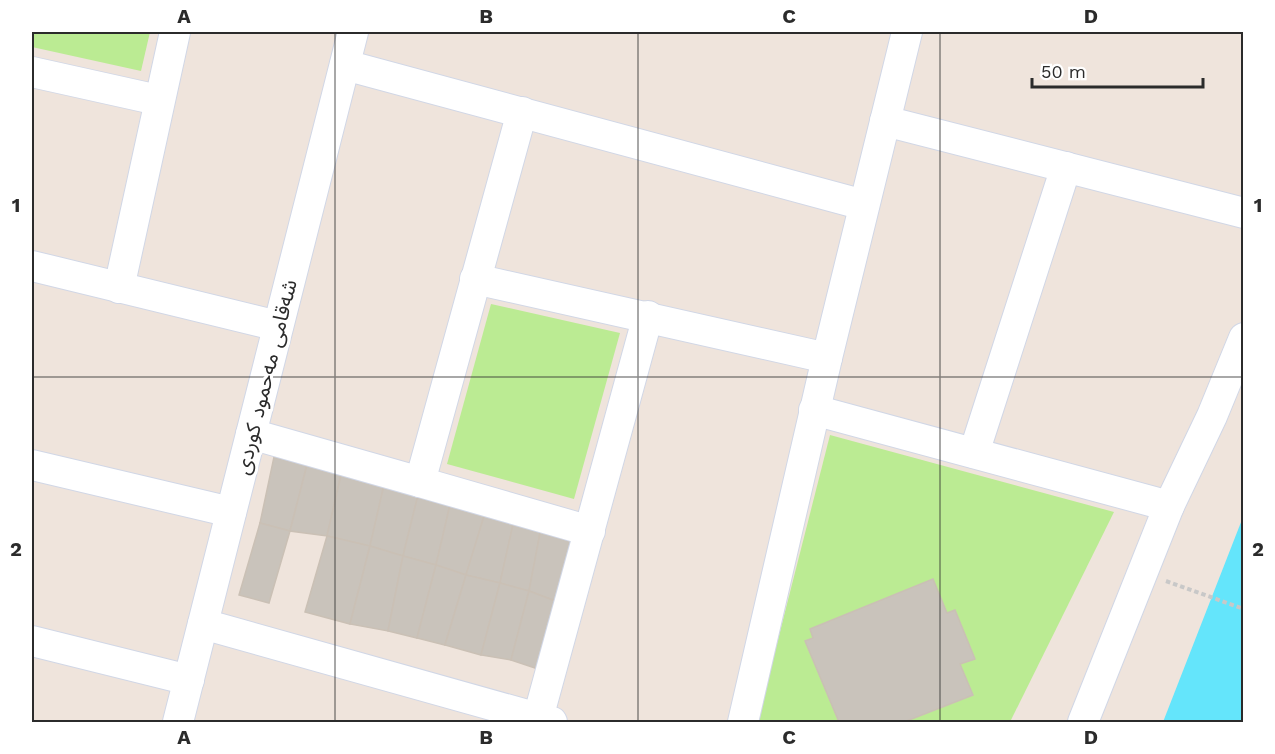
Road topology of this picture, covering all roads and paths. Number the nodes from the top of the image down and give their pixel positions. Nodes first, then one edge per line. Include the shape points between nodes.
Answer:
1 (175, 32) edge
2 (353, 32) edge
3 (907, 32) edge
4 (345, 64) junction
5 (32, 72) edge
6 (158, 100) junction
7 (522, 112) junction
8 (885, 121) junction
9 (1066, 167) junction
10 (864, 205) junction
11 (1244, 213) edge
12 (32, 266) edge
13 (475, 279) junction
14 (119, 288) junction
15 (648, 316) junction
16 (278, 326) junction
17 (1244, 338) edge
18 (826, 358) junction
19 (814, 410) junction
20 (251, 434) junction
21 (974, 453) junction
22 (32, 465) edge
23 (420, 482) junction
24 (1169, 506) junction
25 (231, 512) junction
26 (590, 531) junction
27 (1143, 573) junction
28 (1244, 609) edge
29 (203, 624) junction
30 (32, 640) edge
31 (189, 680) junction
32 (545, 721) edge
33 (178, 723) edge
34 (743, 723) edge
35 (1083, 723) edge

1 - 6 street
2 - 4 street, شەقامی مەحمود کوردی
3 - 8 street
4 - 7 street
4 - 16 street, شەقامی مەحمود کوردی
5 - 6 street
6 - 14 street
7 - 10 street
7 - 13 street
8 - 9 street
8 - 10 street
9 - 11 street
9 - 21 street
10 - 18 street
12 - 14 street
13 - 15 street
13 - 23 street
14 - 16 street
15 - 18 street
15 - 26 street
16 - 20 street, شەقامی مەحمود کوردی
17 - 24 street
18 - 19 street
19 - 21 street
19 - 34 street
20 - 23 street
20 - 25 street, شەقامی مەحمود کوردی
21 - 24 street
22 - 25 street
23 - 26 street
24 - 27 street
25 - 29 street, شەقامی مەحمود کوردی
26 - 32 street
27 - 28 path
27 - 35 street
29 - 31 street, شەقامی مەحمود کوردی
29 - 32 street
30 - 31 street
31 - 33 street, شەقامی مەحمود کوردی

